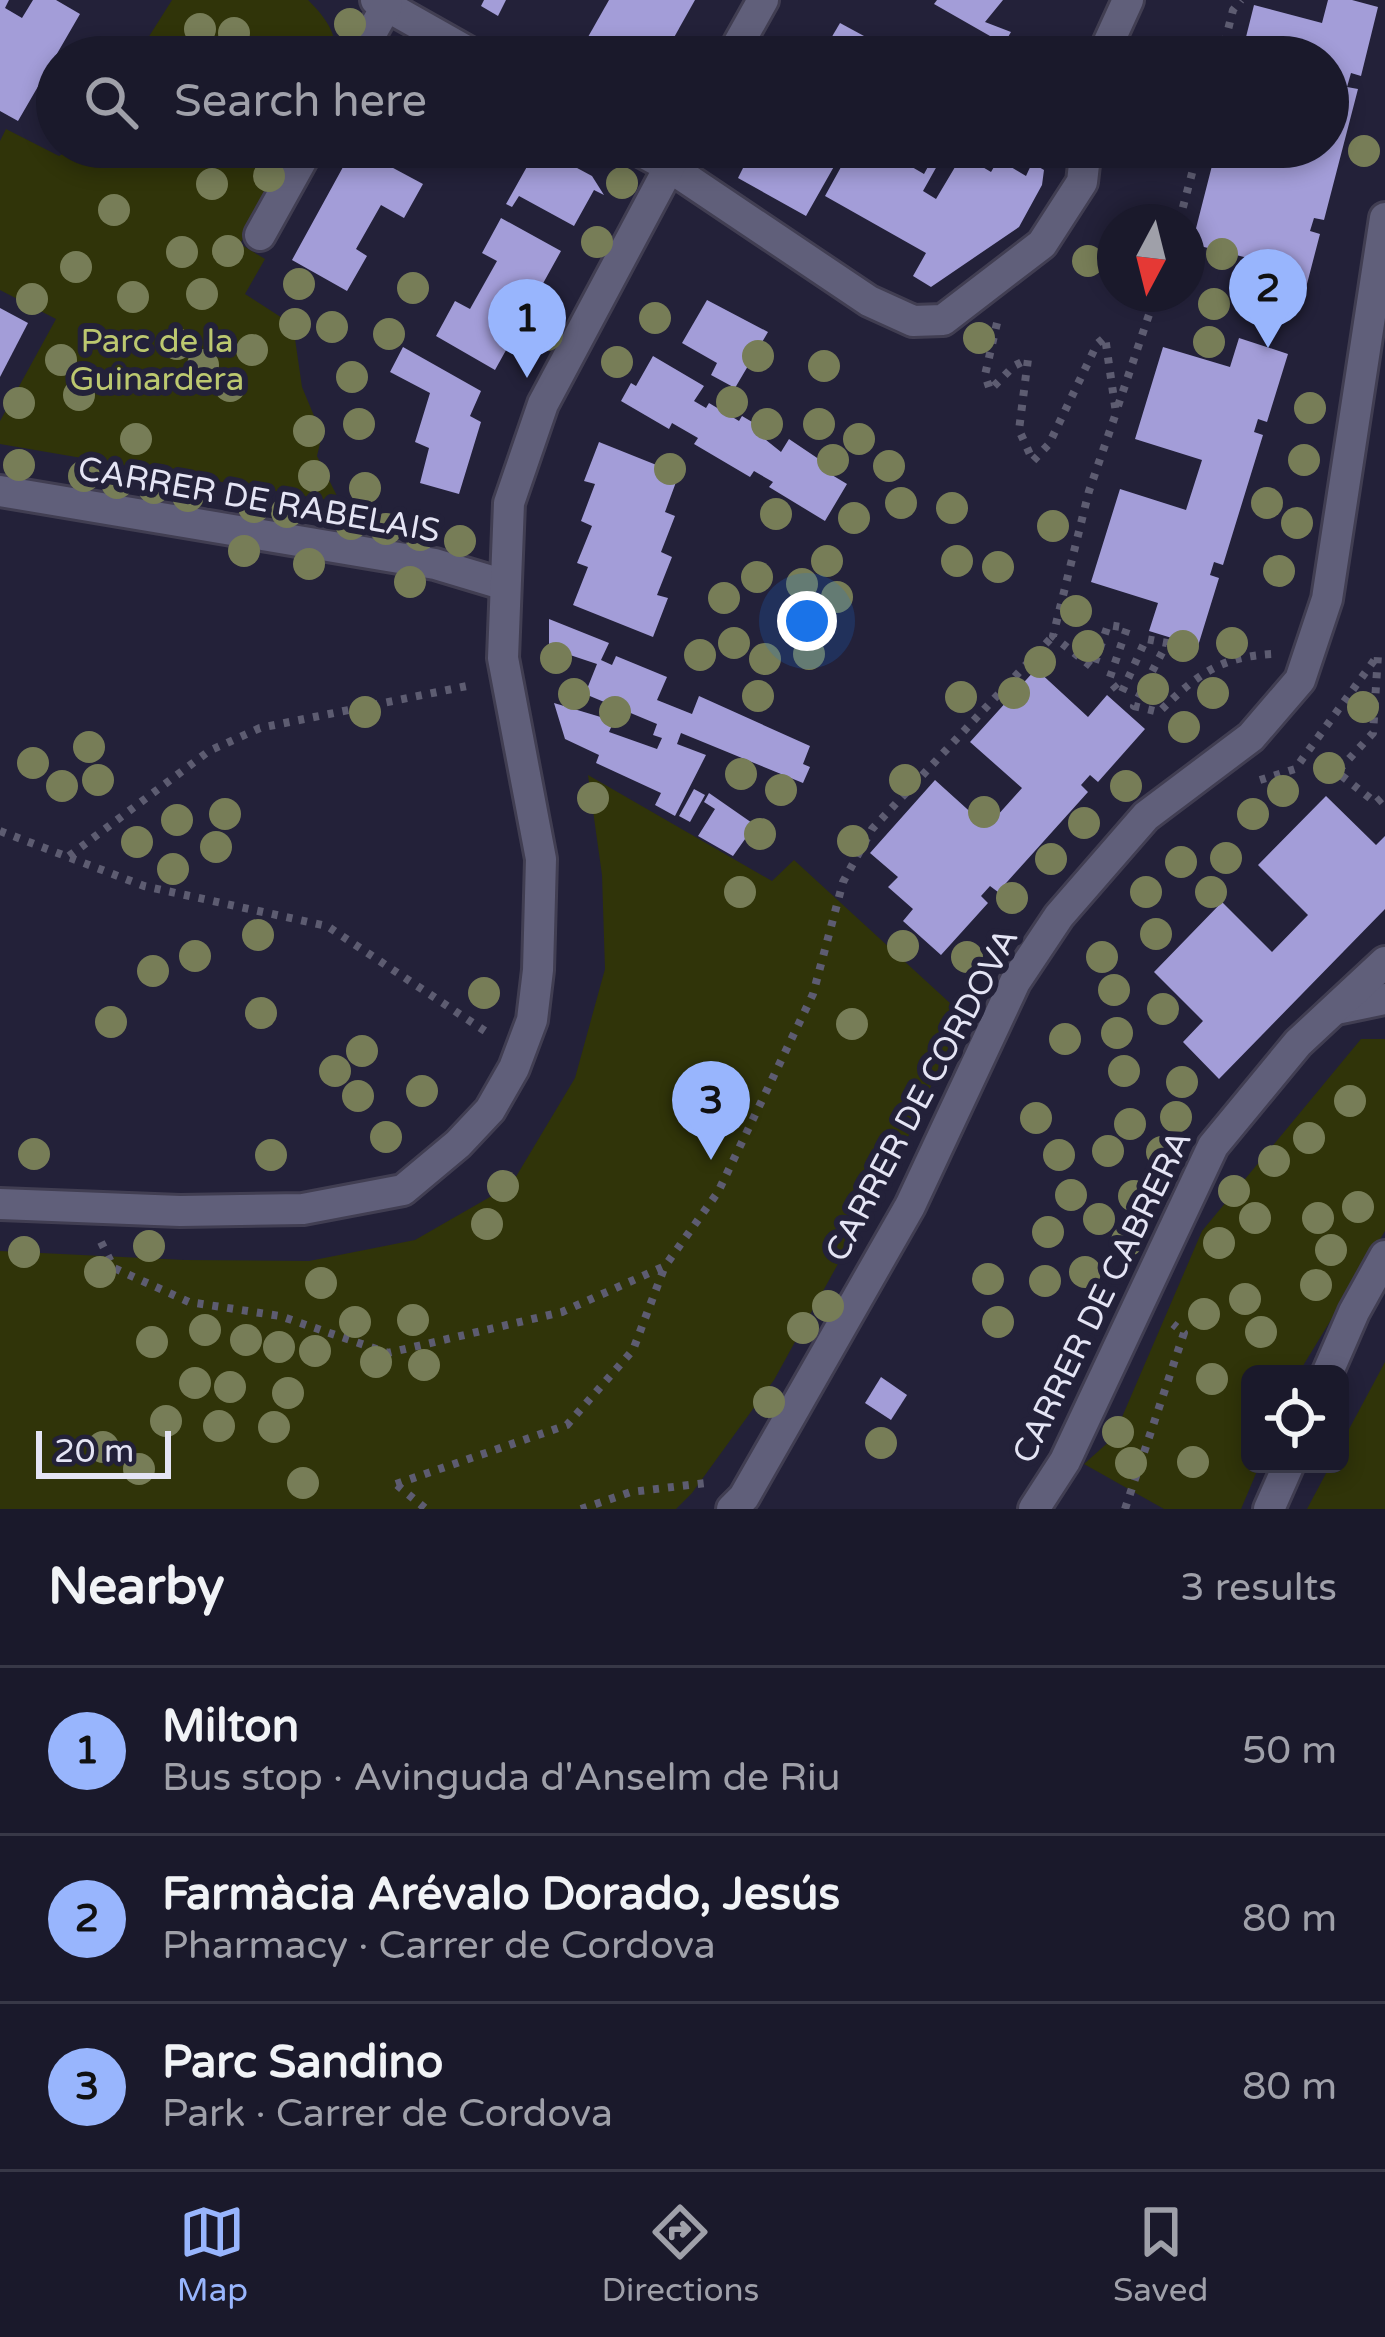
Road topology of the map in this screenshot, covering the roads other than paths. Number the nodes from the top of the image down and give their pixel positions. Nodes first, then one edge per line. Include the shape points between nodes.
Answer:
1 (764, 0) edge
2 (1128, 0) edge
3 (381, 3) edge
4 (367, 36) edge
5 (440, 36) edge
6 (743, 36) edge
7 (1112, 36) edge
8 (297, 168) edge
9 (668, 168) edge
10 (690, 168) edge
11 (1084, 168) edge
12 (1385, 218) edge
13 (260, 235) dead end
14 (0, 490) edge
15 (505, 585) junction
16 (1385, 962) edge
17 (1385, 999) edge
18 (1336, 1009) junction
19 (0, 1204) edge
20 (1385, 1256) edge
21 (1332, 1365) edge
22 (1285, 1473) edge
23 (732, 1509) edge
24 (1034, 1509) edge
25 (1269, 1509) edge

1 - 6 street
2 - 7 street
3 - 4 street
3 - 5 street
8 - 13 street
9 - 15 street via 543,404 508,503
10 - 11 street via 869,301 914,321 943,320 1042,244
12 - 23 street, CARRER DE CORDOVA via 1328,599 1300,680 1250,736 1146,817 1059,916 1015,982 910,1206
14 - 15 street, CARRER DE RABELAIS via 435,564
15 - 19 street via 503,658 541,859 538,970 532,1020 490,1111 403,1190 302,1209
16 - 18 street, CARRER DE CABRERA
17 - 18 street
18 - 24 street, CARRER DE CABRERA via 1214,1146 1065,1461
20 - 21 street
22 - 25 street

